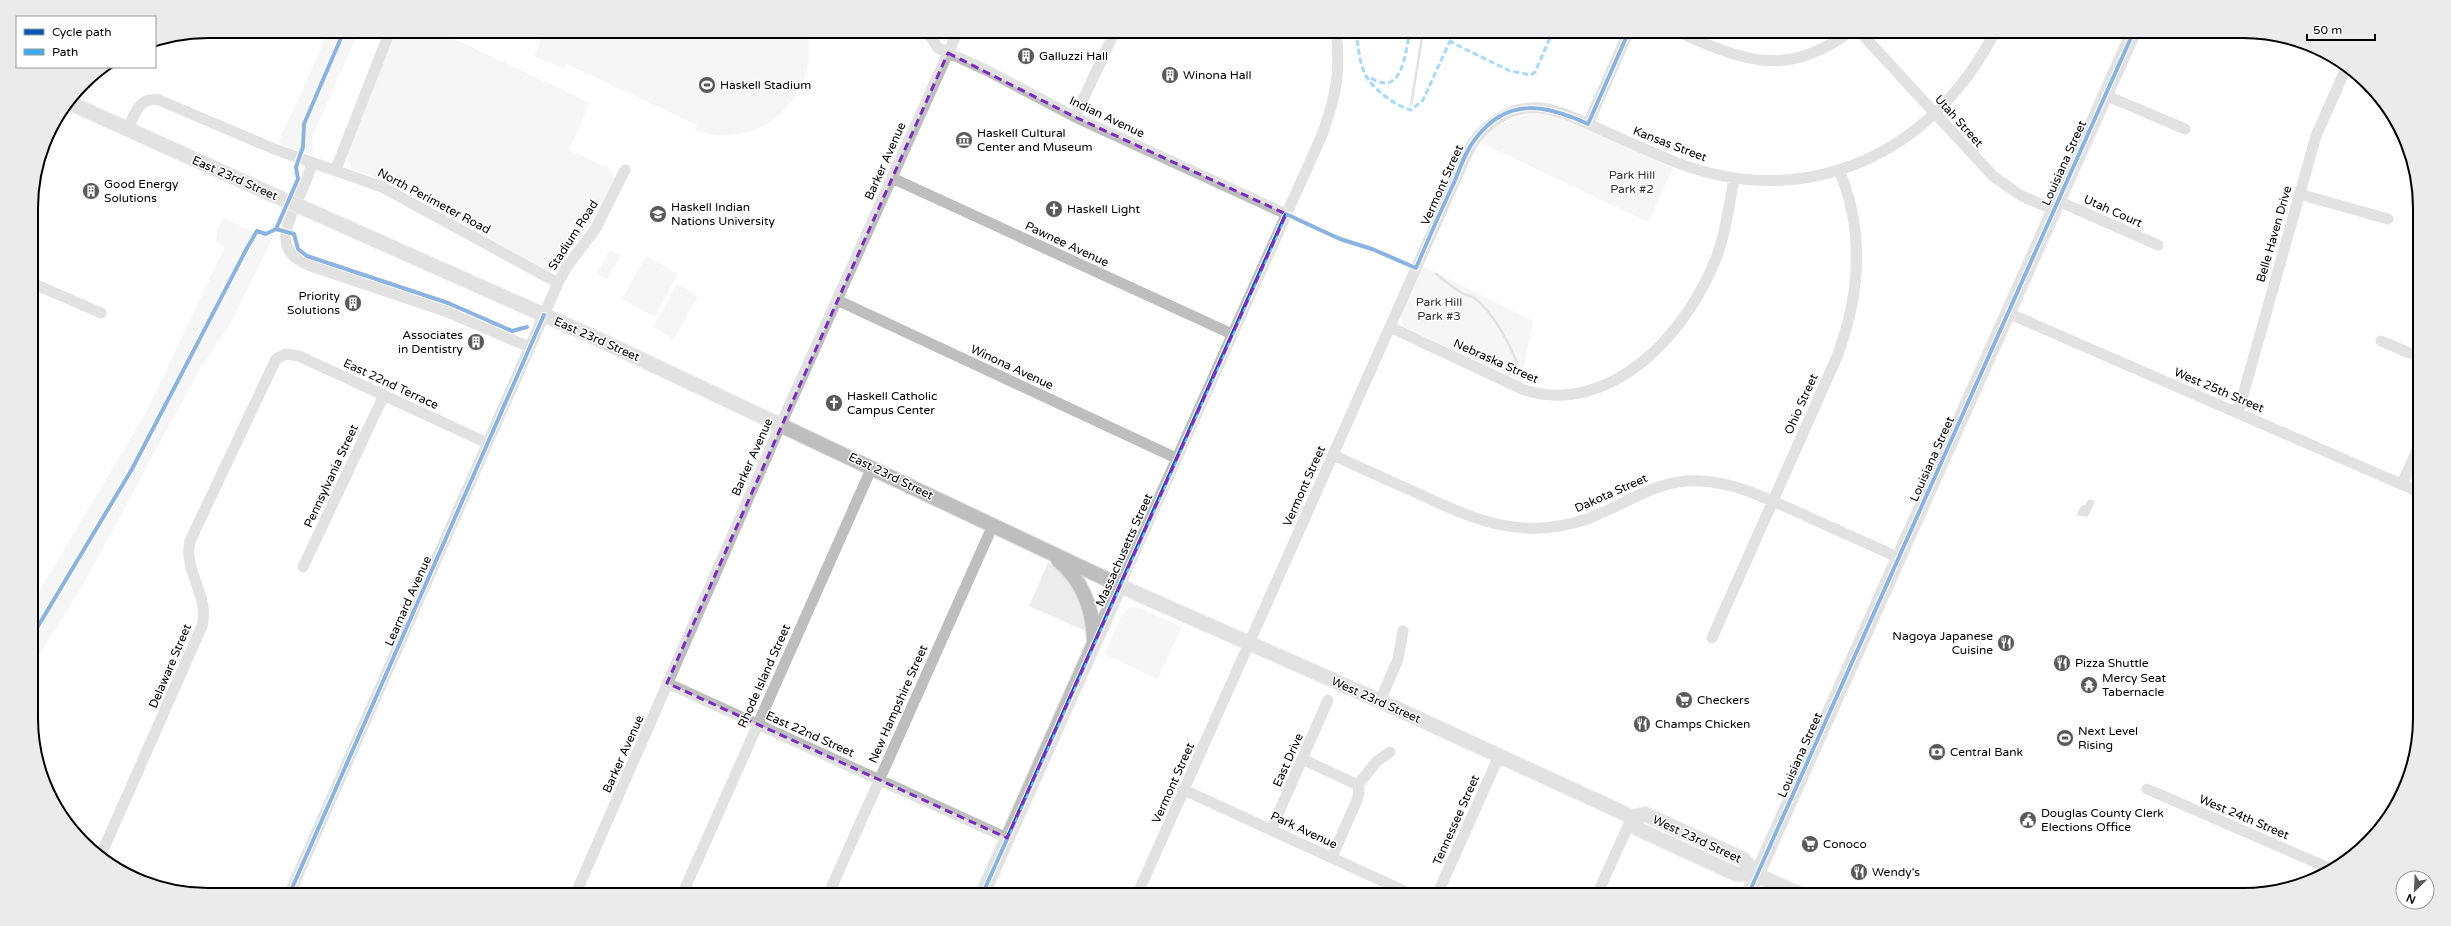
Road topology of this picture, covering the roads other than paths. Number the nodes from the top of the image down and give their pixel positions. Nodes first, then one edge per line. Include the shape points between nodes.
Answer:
1 (387, 38) edge
2 (932, 38) edge
3 (955, 38) edge
4 (1112, 38) edge
5 (1337, 38) edge
6 (1626, 38) edge
7 (1692, 38) edge
8 (1839, 38) edge
9 (1865, 38) edge
10 (1992, 38) edge
11 (2131, 38) edge
12 (948, 53) junction
13 (2345, 73) edge
14 (2105, 95) junction
15 (73, 105) edge
16 (1936, 115) junction
17 (1075, 117) junction
18 (1588, 124) junction
19 (128, 129) junction
20 (2185, 129) dead end
21 (312, 162) junction
22 (336, 170) junction
23 (625, 170) dead end
24 (1839, 170) junction
25 (892, 178) junction
26 (1734, 180) junction
27 (2299, 194) junction
28 (2056, 206) junction
29 (1286, 214) junction
30 (2388, 219) dead end
31 (2158, 244) dead end
32 (558, 283) junction
33 (38, 286) edge
34 (837, 300) junction
35 (101, 313) dead end
36 (2008, 313) junction
37 (544, 315) junction
38 (1390, 327) junction
39 (1232, 334) junction
40 (2381, 341) dead end
41 (529, 347) junction
42 (2413, 354) edge
43 (283, 355) joint
44 (384, 395) junction
45 (2238, 413) junction
46 (781, 424) junction
47 (487, 443) junction
48 (1333, 455) junction
49 (1176, 458) junction
50 (2413, 459) edge
51 (872, 467) junction
52 (2402, 484) junction
53 (2413, 489) edge
54 (1773, 501) junction
55 (993, 525) junction
56 (1049, 551) junction
57 (1899, 558) junction
58 (303, 567) dead end
59 (1120, 585) junction
60 (1403, 631) dead end
61 (1712, 638) dead end
62 (1094, 643) junction
63 (1248, 644) junction
64 (667, 683) junction
65 (1328, 700) dead end
66 (1380, 701) junction
67 (757, 724) junction
68 (1390, 752) dead end
69 (1499, 756) junction
70 (1302, 760) junction
71 (879, 780) junction
72 (1358, 785) junction
73 (2147, 789) dead end
74 (1184, 790) junction
75 (1632, 818) junction
76 (1271, 830) junction
77 (1007, 838) junction
78 (103, 851) edge
79 (1332, 857) junction
80 (2325, 866) edge
81 (1757, 875) junction
82 (292, 888) edge
83 (578, 888) edge
84 (685, 888) edge
85 (831, 888) edge
86 (985, 888) edge
87 (1140, 888) edge
88 (1398, 888) edge
89 (1440, 888) edge
90 (1600, 888) edge
91 (1751, 888) edge
92 (1786, 888) edge

1 - 22 street
2 - 12 street, Indian Avenue via 938,48
3 - 12 street, Barker Avenue
4 - 17 street
5 - 29 street, Massachusetts Street via 1339,68 1333,103 1322,135
6 - 18 street
7 - 8 street via 1734,56 1765,61 1799,58 1814,53
9 - 16 street, Utah Street
10 - 16 street, Kansas Street via 1972,73
11 - 14 main road, Louisiana Street
12 - 17 street, Indian Avenue
12 - 25 street, Barker Avenue
13 - 27 street, Belle Haven Drive via 2316,136
14 - 20 street
14 - 28 main road, Louisiana Street
15 - 19 main road, East 23rd Street
16 - 24 street, Kansas Street via 1893,146
16 - 28 street, Utah Street via 1993,176 2020,195
17 - 29 street, Indian Avenue
18 - 26 street, Kansas Street via 1679,164
18 - 38 street, Vermont Street via 1553,110 1530,108 1505,114 1484,128 1470,148
19 - 21 street, North Perimeter Road via 142,102 153,98 267,147
19 - 37 main road, East 23rd Street, bridge
21 - 22 street, North Perimeter Road
21 - 41 street via 307,181 287,225 285,242 294,258 302,263 445,311
22 - 32 street, North Perimeter Road via 400,195
23 - 32 street, Stadium Road via 596,228
24 - 26 street, Kansas Street via 1793,179
24 - 54 street, Ohio Street via 1848,191 1857,238 1855,288 1851,312 1836,359
25 - 34 street, Barker Avenue
25 - 39 street, Pawnee Avenue
26 - 38 street, Nebraska Street via 1717,256 1696,298 1658,348 1622,377 1607,385 1576,395 1542,396
27 - 30 street
27 - 45 street, Belle Haven Drive
28 - 31 street, Utah Court
28 - 36 main road, Louisiana Street
29 - 39 street, Massachusetts Street
32 - 37 street, Stadium Road
33 - 35 street
34 - 46 street, Barker Avenue
34 - 49 street, Winona Avenue
36 - 45 street, West 25th Street
36 - 57 main road, Louisiana Street
37 - 41 street, Learnard Avenue
37 - 46 main road, East 23rd Street
38 - 48 street, Vermont Street
39 - 49 street, Massachusetts Street
40 - 42 street
41 - 47 street, Learnard Avenue
43 - 44 street, East 22nd Terrace via 299,356
43 - 78 street, Delaware Street via 272,364 190,541 189,564 204,604 202,626
44 - 47 street, East 22nd Terrace
44 - 58 street, Pennsylvania Street
45 - 52 street, West 25th Street
46 - 51 main road, East 23rd Street
46 - 64 street, Barker Avenue
47 - 82 street, Learnard Avenue
48 - 54 street, Dakota Street via 1462,514 1507,527 1543,529 1574,523 1655,487 1682,481 1701,480 1732,485
48 - 63 street, Vermont Street
49 - 59 street, Massachusetts Street
50 - 52 street
51 - 55 main road, East 23rd Street
51 - 67 street, Rhode Island Street
52 - 53 street, West 25th Street
54 - 57 street, Dakota Street
54 - 61 street, Ohio Street
55 - 56 main road, East 23rd Street
55 - 71 street, New Hampshire Street
56 - 59 main road, East 23rd Street
56 - 62 main road via 1070,571 1085,595 1093,620
57 - 81 main road, Louisiana Street
59 - 62 main road, Massachusetts Street
59 - 63 main road, West 23rd Street
60 - 66 street via 1400,654
62 - 77 main road, Massachusetts Street
63 - 66 main road, West 23rd Street
63 - 74 street, Vermont Street
64 - 67 street, East 22nd Street
64 - 83 street, Barker Avenue
65 - 70 street, East Drive
66 - 69 main road, West 23rd Street
67 - 71 street, East 22nd Street
67 - 84 street, Rhode Island Street
68 - 72 street via 1376,762
69 - 75 main road, West 23rd Street
69 - 89 street, Tennessee Street
70 - 72 street
70 - 76 street, East Drive
71 - 77 street, East 22nd Street
71 - 85 street, New Hampshire Street
72 - 79 street via 1357,800
73 - 80 street, West 24th Street
74 - 76 street, Park Avenue
74 - 87 street, Vermont Street
75 - 81 main road, West 23rd Street via 1645,814 1724,850 1743,859
75 - 90 street
76 - 79 street, Park Avenue
77 - 86 main road, Massachusetts Street
79 - 88 street, Park Avenue
81 - 91 main road, Louisiana Street
81 - 92 main road, West 23rd Street

